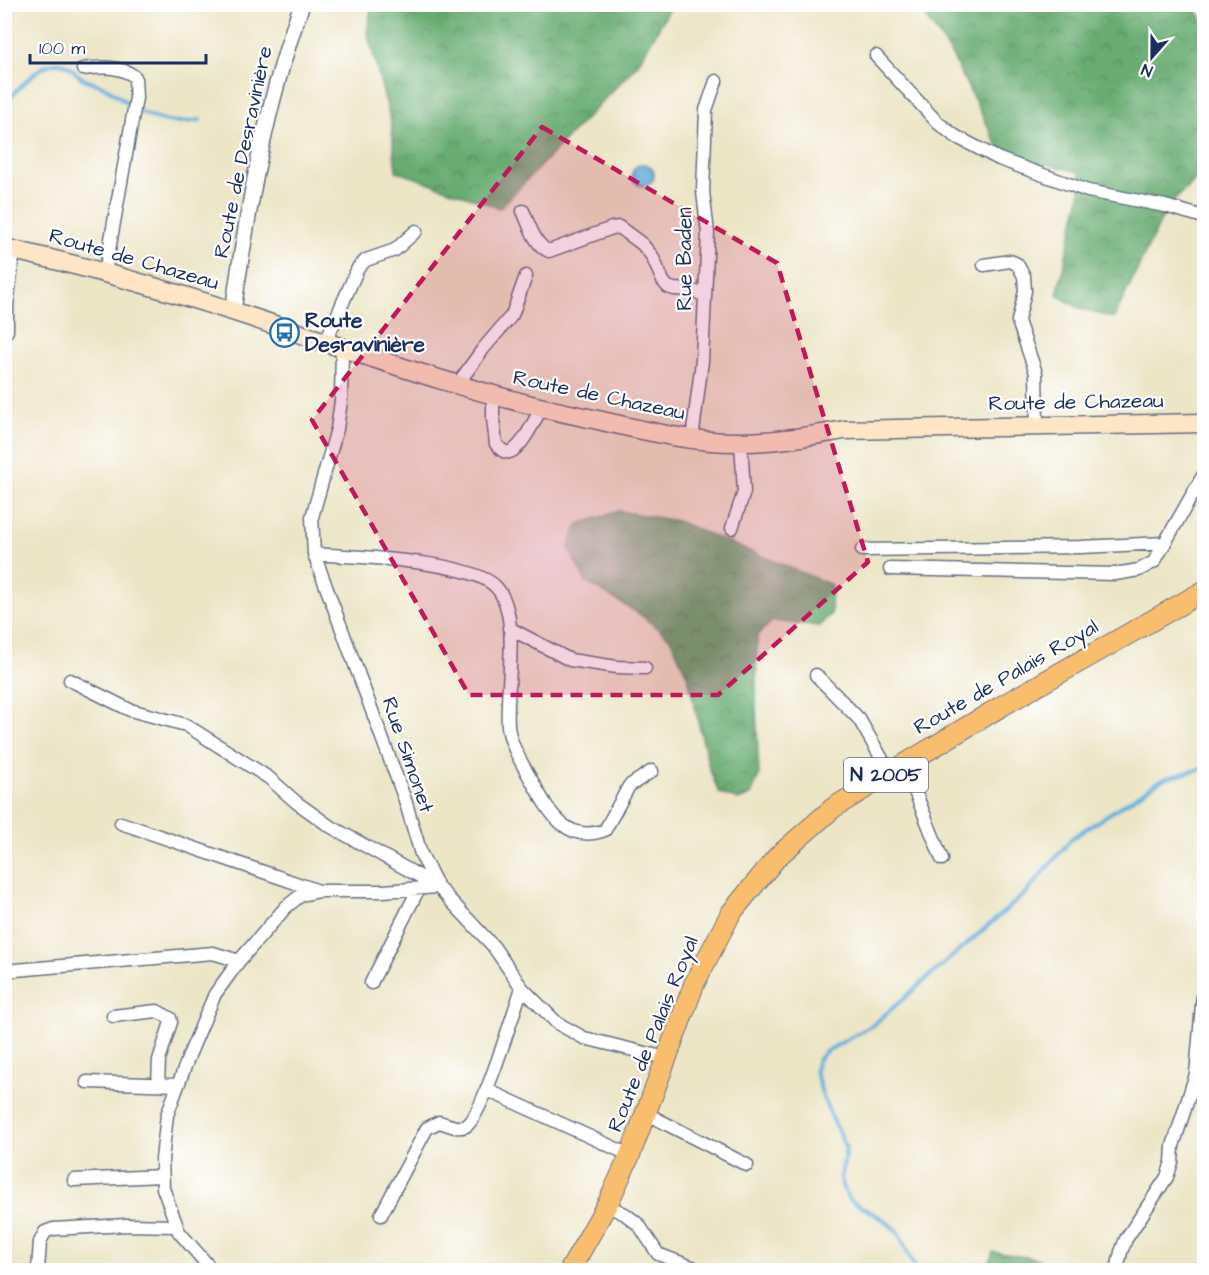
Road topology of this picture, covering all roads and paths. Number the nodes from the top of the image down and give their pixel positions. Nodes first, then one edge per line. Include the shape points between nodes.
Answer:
1 (302, 4) edge
2 (876, 56) dead end
3 (83, 69) dead end
4 (716, 81) dead end
5 (523, 211) dead end
6 (1204, 217) edge
7 (416, 231) dead end
8 (9, 249) edge
9 (984, 265) dead end
10 (105, 273) junction
11 (526, 276) dead end
12 (704, 295) junction
13 (232, 311) junction
14 (7, 332) dead end
15 (334, 346) junction
16 (457, 385) junction
17 (494, 395) junction
18 (542, 408) junction
19 (1204, 423) edge
20 (1037, 425) junction
21 (692, 438) junction
22 (741, 442) junction
23 (1204, 474) edge
24 (732, 528) dead end
25 (1164, 543) junction
26 (862, 550) dead end
27 (314, 554) junction
28 (890, 569) dead end
29 (1204, 591) edge
30 (509, 628) junction
31 (645, 668) dead end
32 (816, 675) dead end
33 (70, 680) dead end
34 (897, 768) junction
35 (652, 771) dead end
36 (121, 823) dead end
37 (942, 859) dead end
38 (438, 887) junction
39 (419, 888) junction
40 (320, 891) junction
41 (239, 961) junction
42 (4, 971) edge
43 (1204, 982) edge
44 (371, 983) dead end
45 (522, 988) junction
46 (113, 1017) dead end
47 (666, 1058) junction
48 (87, 1082) dead end
49 (158, 1084) junction
50 (178, 1085) junction
51 (487, 1090) junction
52 (645, 1113) junction
53 (630, 1155) junction
54 (747, 1165) dead end
55 (162, 1176) junction
56 (74, 1180) dead end
57 (606, 1205) junction
58 (381, 1215) dead end
59 (176, 1226) junction
60 (38, 1270) edge
61 (212, 1270) edge
62 (570, 1270) edge
63 (700, 1270) edge
64 (1117, 1270) edge

1 - 13 street, Route de Desravinière via 280,72 249,204
2 - 6 street via 939,123 999,159 1088,191
3 - 10 street via 120,69 135,77 137,84
4 - 12 street, Rue Baden via 706,110 704,192 708,233
5 - 12 street via 539,245 549,251 620,227 652,256 668,287
7 - 15 street via 395,250 366,260 358,268
8 - 10 main road, Route de Chazeau
8 - 14 street
9 - 20 street via 1010,261 1021,268 1024,276 1018,321 1036,372
10 - 13 main road, Route de Chazeau
11 - 16 street via 512,315
12 - 21 street, Rue Baden via 702,361
13 - 15 main road, Route de Chazeau
15 - 16 main road, Route de Chazeau
15 - 27 street, Rue Simonet via 341,401 312,517
16 - 17 main road, Route de Chazeau
17 - 18 main road, Route de Chazeau
17 - 18 street via 496,444 504,451 515,449
18 - 21 main road, Route de Chazeau
19 - 20 main road, Route de Chazeau
20 - 22 main road, Route de Chazeau via 844,430
21 - 22 main road, Route de Chazeau
22 - 24 street via 744,492
23 - 25 street
25 - 26 street
25 - 28 street via 1154,562 1139,570 1115,574
27 - 30 street via 415,563 485,579 507,604
27 - 38 street, Rue Simonet via 405,800 421,854
29 - 34 main road, Route de Palais Royal / N 2005
30 - 31 street via 570,660
30 - 35 street via 508,726 517,756 545,806 563,825 580,834 605,830 629,786
32 - 34 street via 859,719
33 - 38 street via 130,710 186,725 269,778 328,825
34 - 37 street
34 - 47 main road, Route de Palais Royal / N 2005 via 833,808 777,857 731,913 695,982
36 - 40 street
38 - 39 street
38 - 45 street, Rue Simonet via 493,946
39 - 40 street
39 - 44 street
40 - 41 street via 301,895 286,907
41 - 42 street via 213,953
41 - 50 street via 215,994
43 - 64 street via 1196,1074 1173,1146 1172,1161 1159,1191 1126,1239
45 - 47 street, Rue Simonet via 557,1023 584,1038
45 - 51 street
46 - 49 street via 158,1011 170,1018 159,1060
47 - 52 main road, Route de Palais Royal / N 2005
48 - 49 street
49 - 50 street
50 - 55 street via 167,1115
51 - 53 street
51 - 58 street via 469,1124 456,1128 439,1122 427,1128
52 - 53 main road, Route de Palais Royal / N 2005
52 - 54 street
53 - 57 main road, Route de Palais Royal / N 2005
55 - 56 street
55 - 59 street
57 - 62 main road, Route de Palais Royal / N 2005
57 - 63 street via 639,1225 658,1254
59 - 60 street via 53,1228 42,1236
59 - 61 street

